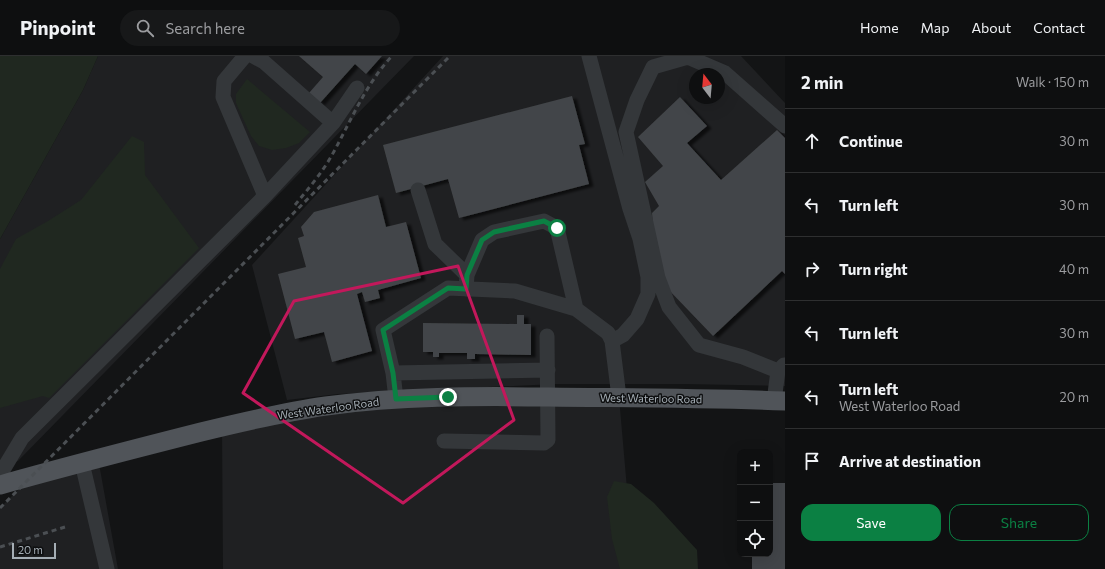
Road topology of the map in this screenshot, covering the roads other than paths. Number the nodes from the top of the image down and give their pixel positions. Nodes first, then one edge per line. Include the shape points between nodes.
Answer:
1 (245, 56) edge
2 (253, 56) edge
3 (589, 56) edge
4 (357, 88) dead end
5 (333, 123) junction
6 (785, 126) edge
7 (418, 190) dead end
8 (265, 196) junction
9 (467, 282) junction
10 (576, 309) junction
11 (547, 336) dead end
12 (612, 341) junction
13 (781, 367) edge
14 (548, 370) junction
15 (469, 372) junction
16 (393, 373) junction
17 (470, 397) junction
18 (548, 397) junction
19 (619, 397) junction
20 (396, 399) junction
21 (780, 401) edge
22 (444, 441) dead end
23 (82, 463) junction
24 (0, 475) edge
25 (0, 485) edge
26 (108, 569) edge

1 - 8 lane via 224,81 223,97
2 - 5 lane via 264,62
3 - 12 lane via 640,239 648,277 648,294 637,319 623,335
4 - 5 lane
5 - 8 lane
6 - 13 lane via 725,73 688,57 653,67 637,100 626,132 658,278 669,307 699,345
7 - 9 lane via 435,244
8 - 24 lane via 22,438
9 - 10 lane via 515,291
9 - 10 lane via 482,240 494,232 544,221 557,228
9 - 16 lane via 448,288 383,330
10 - 12 lane via 608,333
11 - 14 lane
12 - 19 lane
13 - 21 lane
14 - 15 lane
14 - 18 lane
15 - 16 lane
15 - 17 lane
16 - 20 lane
17 - 18 main road, West Waterloo Road
17 - 20 main road, West Waterloo Road
18 - 19 main road, West Waterloo Road
18 - 22 lane via 548,440 544,443
19 - 21 main road, West Waterloo Road
20 - 23 main road, West Waterloo Road via 325,406 269,416
23 - 25 main road, West Waterloo Road
23 - 26 lane

